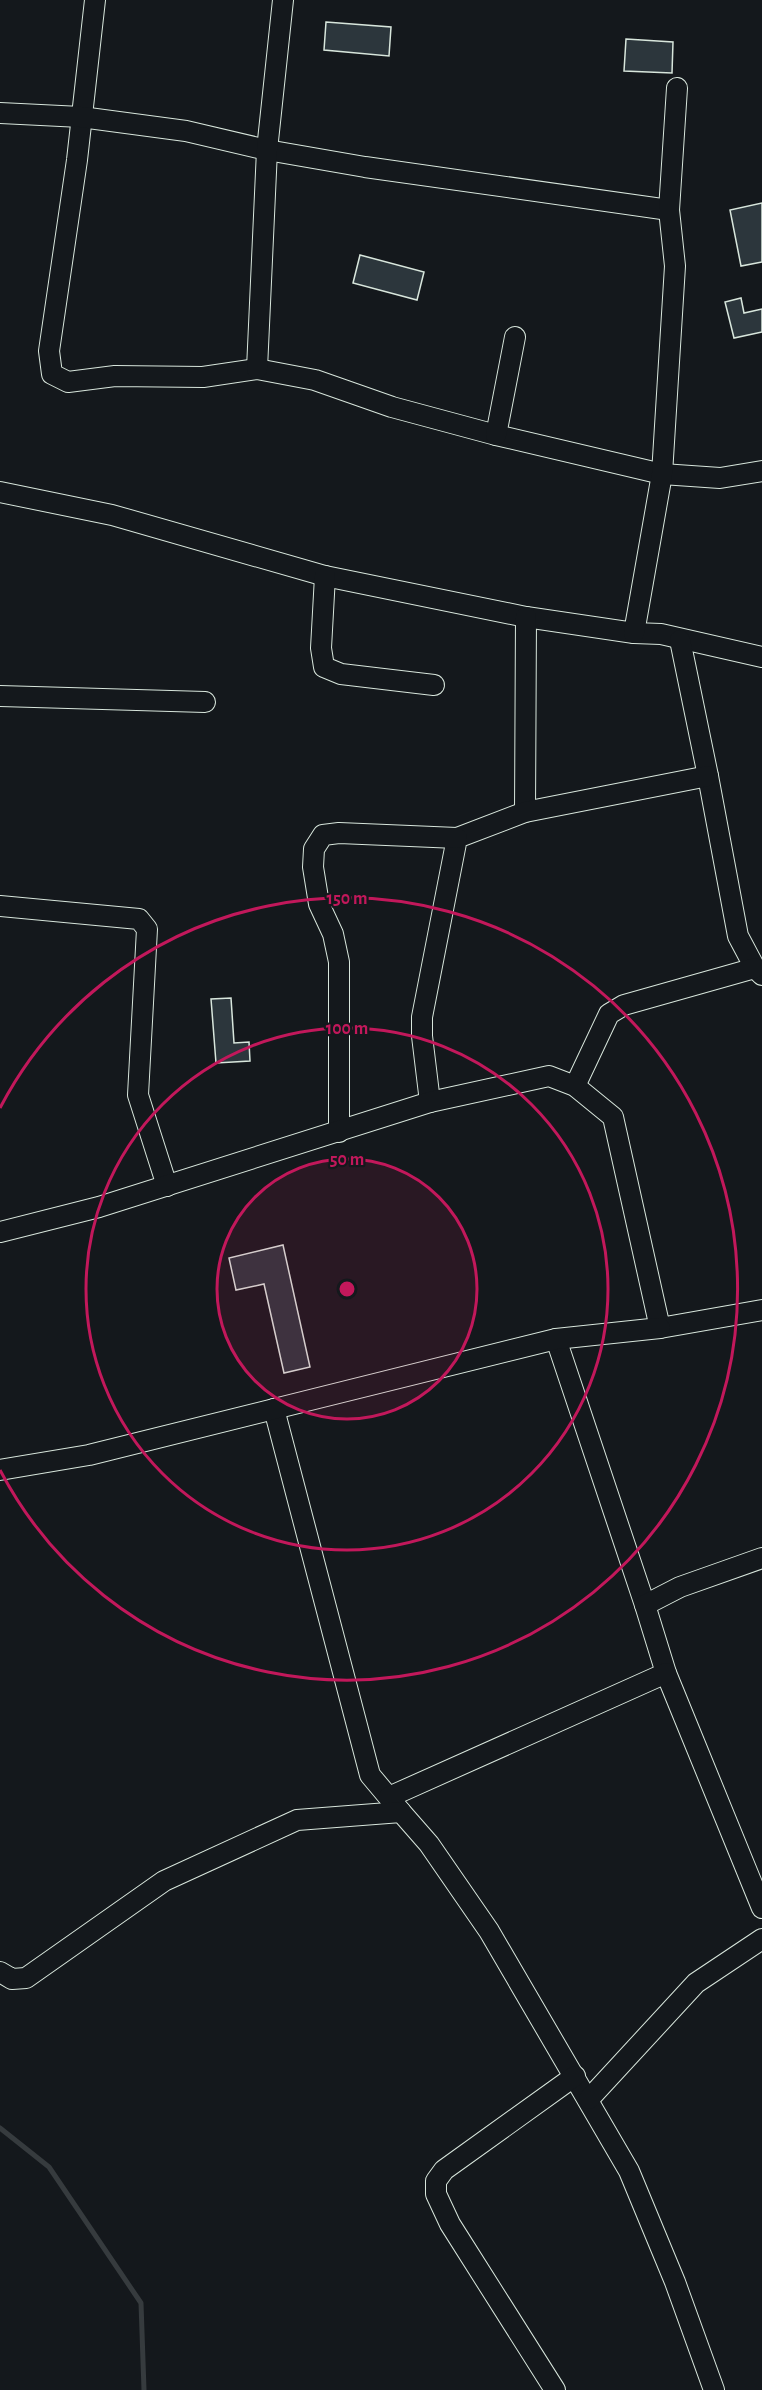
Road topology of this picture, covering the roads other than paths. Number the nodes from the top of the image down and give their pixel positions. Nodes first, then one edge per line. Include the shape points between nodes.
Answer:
1 (95, 0) edge
2 (283, 0) edge
3 (677, 88) dead end
4 (0, 112) edge
5 (81, 117) junction
6 (267, 150) junction
7 (669, 210) junction
8 (515, 337) dead end
9 (256, 369) junction
10 (496, 435) junction
11 (762, 471) edge
12 (662, 474) junction
13 (0, 492) edge
14 (325, 576) junction
15 (526, 617) junction
16 (634, 633) junction
17 (680, 640) junction
18 (762, 657) edge
19 (434, 685) dead end
20 (0, 696) edge
21 (205, 702) dead end
22 (708, 776) junction
23 (525, 812) junction
24 (457, 838) junction
25 (0, 906) edge
26 (759, 971) edge
27 (576, 1086) junction
28 (430, 1102) junction
29 (339, 1132) junction
30 (167, 1186) junction
31 (0, 1232) edge
32 (762, 1310) edge
33 (660, 1328) junction
34 (556, 1339) junction
35 (274, 1409) junction
36 (0, 1470) edge
37 (762, 1558) edge
38 (645, 1605) junction
39 (666, 1673) junction
40 (395, 1804) junction
41 (762, 1908) edge
42 (762, 1939) edge
43 (0, 1972) edge
44 (575, 2076) junction
45 (589, 2099) junction
46 (555, 2390) edge
47 (714, 2390) edge

1 - 5 street
2 - 6 street
3 - 7 street
4 - 5 street
5 - 6 street via 186,131
5 - 9 street via 49,351 52,374 68,382 116,376 204,377
6 - 7 street
6 - 9 street
7 - 12 street via 675,266
8 - 10 street
9 - 10 street via 315,380 392,407
10 - 12 street
11 - 12 street via 720,478
12 - 16 street
13 - 14 street via 112,514
14 - 15 street
14 - 19 street via 321,648 324,667 341,674
15 - 16 street
15 - 23 street
16 - 17 street via 661,634
17 - 18 street
17 - 22 street
20 - 21 street
22 - 23 street
22 - 26 street via 738,936
23 - 24 street
24 - 28 street via 422,1017
24 - 29 street via 339,833 323,835 314,849 320,904 333,934 339,962
25 - 30 street via 139,919 147,929 138,1095
26 - 27 street via 624,1005 609,1014
27 - 28 street via 549,1076
27 - 33 street via 614,1117
28 - 29 street
29 - 30 street
30 - 31 street
32 - 33 street
33 - 34 street
34 - 35 street
34 - 38 street
35 - 36 street via 89,1455
35 - 40 street via 370,1775
37 - 38 street via 680,1587
38 - 39 street
39 - 40 street
39 - 41 street
40 - 43 street via 297,1820 164,1881 26,1978 12,1979
40 - 44 street via 429,1844 489,1931
42 - 45 street via 696,1983
44 - 45 street
44 - 46 street via 444,2170 436,2181 436,2194 450,2224
45 - 47 street via 629,2171

